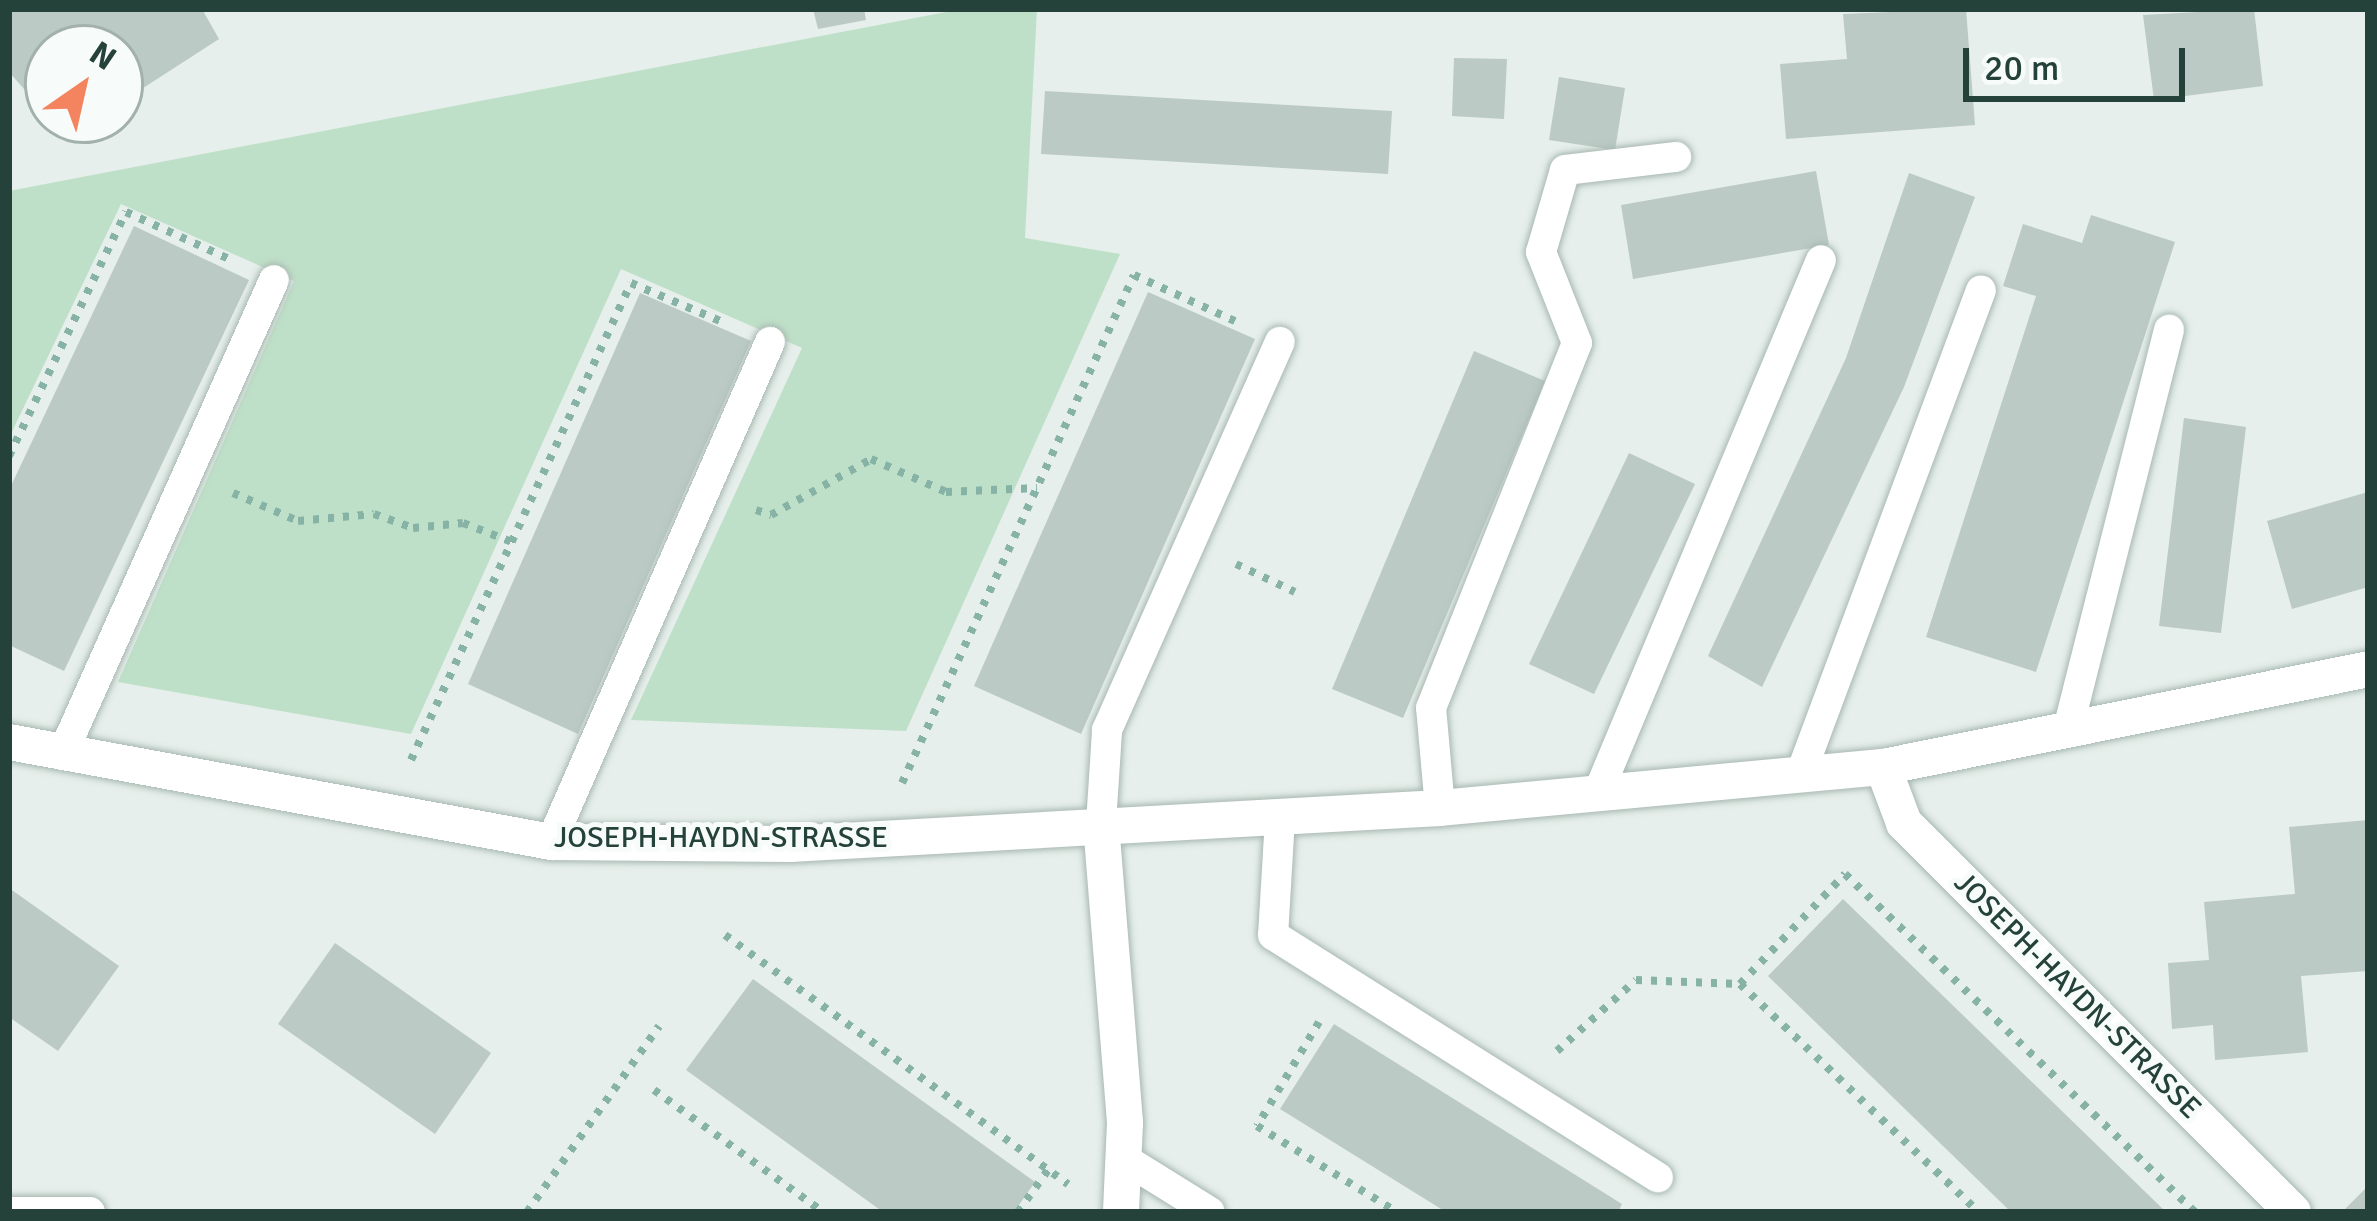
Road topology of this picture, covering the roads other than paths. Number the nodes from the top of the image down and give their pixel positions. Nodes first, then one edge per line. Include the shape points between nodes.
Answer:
1 (1676, 157) dead end
2 (1821, 260) dead end
3 (274, 280) road end
4 (1981, 290) dead end
5 (2169, 331) dead end
6 (770, 342) road end
7 (1280, 342) road end
8 (2368, 669) edge
9 (2068, 729) junction
10 (9, 742) edge
11 (62, 755) junction
12 (1882, 767) junction
13 (1801, 772) junction
14 (1600, 788) junction
15 (1440, 808) junction
16 (1280, 818) junction
17 (1101, 824) junction
18 (551, 842) junction
19 (1124, 1158) junction
20 (1658, 1178) dead end
21 (14, 1212) edge
22 (90, 1212) edge
23 (1121, 1212) edge
24 (1210, 1212) edge
25 (2293, 1212) edge

1 - 15 lane via 1565,170 1541,252 1577,344 1431,708
2 - 14 lane
3 - 11 lane
4 - 13 lane
5 - 9 lane
6 - 18 lane
7 - 17 lane via 1107,730
8 - 9 street, JOSEPH-HAYDN-STRASSE
9 - 12 street, JOSEPH-HAYDN-STRASSE
10 - 11 street, JOSEPH-HAYDN-STRASSE
11 - 18 street, JOSEPH-HAYDN-STRASSE
12 - 13 street, JOSEPH-HAYDN-STRASSE
12 - 25 street, JOSEPH-HAYDN-STRASSE via 1904,823
13 - 14 street, JOSEPH-HAYDN-STRASSE
14 - 15 street, JOSEPH-HAYDN-STRASSE
15 - 16 street, JOSEPH-HAYDN-STRASSE
16 - 17 street, JOSEPH-HAYDN-STRASSE
16 - 20 lane via 1273,934
17 - 18 street, JOSEPH-HAYDN-STRASSE via 877,838
17 - 19 street
19 - 23 street
19 - 24 lane
21 - 22 lane

